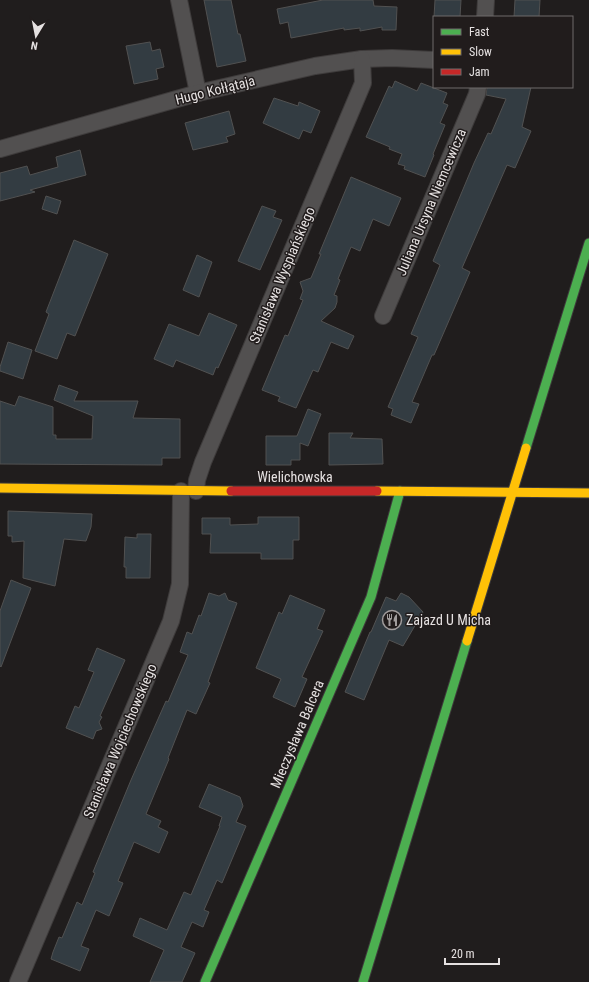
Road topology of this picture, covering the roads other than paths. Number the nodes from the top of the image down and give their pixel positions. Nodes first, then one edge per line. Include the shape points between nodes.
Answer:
1 (179, 0) edge
2 (486, 0) edge
3 (485, 16) edge
4 (362, 59) junction
5 (433, 60) edge
6 (478, 88) edge
7 (198, 93) junction
8 (0, 148) edge
9 (589, 243) edge
10 (384, 316) dead end
11 (0, 488) edge
12 (189, 491) junction
13 (400, 491) junction
14 (512, 492) junction
15 (589, 493) edge
16 (18, 982) edge
17 (205, 982) edge
18 (364, 982) edge

1 - 7 street
2 - 3 street
4 - 5 street, Hugo Kołłątaja
4 - 7 street, Hugo Kołłątaja via 315,66
4 - 12 street, Stanisława Wyspiańskiego via 363,83 197,480
6 - 10 street, Juliana Ursyna Niemcewicza
7 - 8 street, Hugo Kołłątaja
9 - 14 street
11 - 12 street, Wielichowska
12 - 13 street, Wielichowska
12 - 16 street, Stanisława Wojciechowskiego via 180,584 171,621
13 - 14 street, Wielichowska
13 - 17 street, Mieczysława Balcera via 371,597
14 - 15 street, Wielichowska
14 - 18 street

